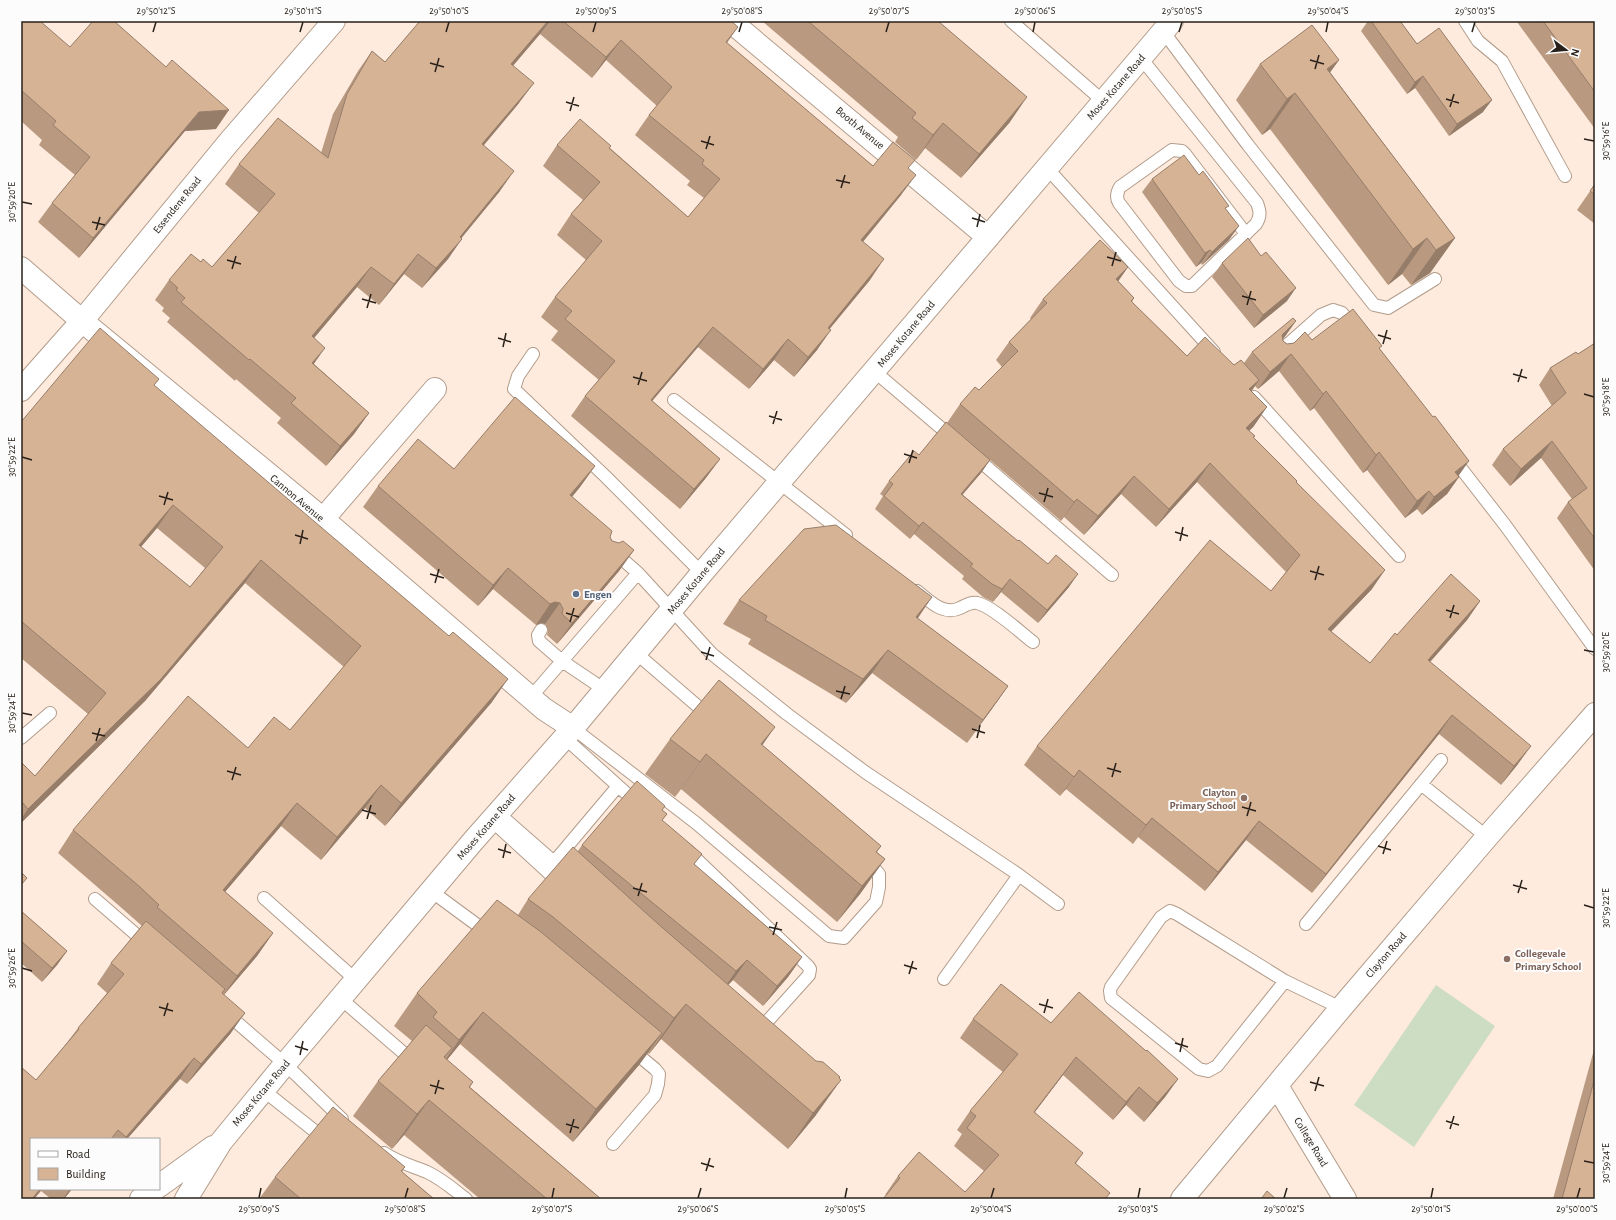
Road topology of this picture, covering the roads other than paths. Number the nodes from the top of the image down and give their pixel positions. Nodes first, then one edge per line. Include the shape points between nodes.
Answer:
1 (334, 21) edge
2 (730, 21) edge
3 (1011, 21) edge
4 (1465, 21) edge
5 (1168, 26) edge
6 (1140, 58) junction
7 (1103, 101) junction
8 (1047, 168) junction
9 (1565, 176) dead end
10 (1246, 234) junction
11 (988, 237) junction
12 (21, 268) edge
13 (1435, 278) edge
14 (82, 321) junction
15 (1361, 338) edge
16 (533, 354) dead end
17 (1277, 354) edge
18 (1223, 362) edge
19 (874, 371) junction
20 (1244, 386) edge
21 (435, 388) dead end
22 (21, 390) edge
23 (674, 400) dead end
24 (1447, 450) edge
25 (779, 482) junction
26 (323, 519) junction
27 (858, 544) edge
28 (1399, 556) dead end
29 (603, 557) edge
30 (638, 573) junction
31 (702, 573) junction
32 (1112, 575) dead end
33 (906, 583) edge
34 (671, 610) junction
35 (541, 630) dead end
36 (1033, 642) dead end
37 (1595, 649) edge
38 (636, 653) junction
39 (562, 661) junction
40 (605, 690) junction
41 (530, 697) junction
42 (50, 713) dead end
43 (1595, 714) edge
44 (720, 726) edge
45 (569, 733) junction
46 (21, 738) edge
47 (1441, 760) dead end
48 (1421, 784) junction
49 (618, 786) junction
50 (644, 810) edge
51 (495, 817) junction
52 (1487, 837) junction
53 (676, 840) edge
54 (859, 852) edge
55 (554, 862) junction
56 (1019, 875) junction
57 (576, 881) edge
58 (567, 890) edge
59 (431, 891) junction
60 (264, 898) dead end
61 (95, 899) dead end
62 (1058, 904) dead end
63 (1306, 924) dead end
64 (498, 940) edge
65 (154, 950) edge
66 (944, 979) dead end
67 (356, 980) junction
68 (1285, 981) junction
69 (341, 999) junction
70 (219, 1007) edge
71 (1341, 1008) junction
72 (745, 1020) edge
73 (625, 1044) edge
74 (284, 1064) junction
75 (424, 1071) edge
76 (1277, 1086) junction
77 (263, 1090) junction
78 (351, 1127) edge
79 (221, 1142) junction
80 (613, 1144) dead end
81 (374, 1146) edge
82 (336, 1148) edge
83 (160, 1185) edge
84 (154, 1190) edge
85 (141, 1199) edge
86 (186, 1199) edge
87 (466, 1199) edge
88 (1182, 1199) edge
89 (1345, 1199) edge

1 - 14 street, Essendene Road via 229,142
2 - 11 street, Booth Avenue
3 - 7 lane
4 - 9 lane via 1478,41 1502,61
5 - 6 street, Moses Kotane Road
5 - 13 lane via 1248,145 1374,305 1388,308
6 - 7 street, Moses Kotane Road
6 - 10 lane via 1257,203 1260,219
7 - 8 street, Moses Kotane Road
8 - 11 street, Moses Kotane Road
8 - 18 lane
10 - 10 lane via 1192,286 1186,286 1179,281 1119,203 1118,191 1172,150 1182,151
11 - 19 street, Moses Kotane Road
12 - 14 street, Cannon Avenue
14 - 22 street, Essendene Road
14 - 26 street, Cannon Avenue
15 - 17 lane via 1342,313 1333,310 1322,315
16 - 31 lane via 518,376 514,389
19 - 25 street, Moses Kotane Road
19 - 32 lane
20 - 28 lane
21 - 26 street
23 - 25 lane
24 - 37 lane
25 - 27 lane
25 - 31 street, Moses Kotane Road
26 - 41 street, Cannon Avenue
29 - 30 lane via 609,552 614,552
30 - 34 lane
30 - 39 lane
31 - 34 street, Moses Kotane Road
33 - 36 lane via 943,610 955,610 969,603 992,610
34 - 38 street, Moses Kotane Road
34 - 56 lane via 712,654 787,714 865,772
35 - 39 lane via 538,635 539,641
38 - 40 street, Moses Kotane Road
38 - 44 lane
39 - 40 lane
39 - 41 lane
40 - 45 street, Moses Kotane Road
41 - 45 street, Cannon Avenue
42 - 46 lane
43 - 52 street, Clayton Road
45 - 49 lane
45 - 51 street, Moses Kotane Road
45 - 54 lane via 696,823 829,936 844,938 876,902 879,874
47 - 48 lane
48 - 52 lane
48 - 63 lane
49 - 50 lane
49 - 55 lane
51 - 55 lane
51 - 58 lane
51 - 59 street, Moses Kotane Road
52 - 71 street, Clayton Road
53 - 72 lane via 810,969 809,975 764,1024 760,1027 755,1026
55 - 57 lane
56 - 62 lane
56 - 66 lane
59 - 64 lane
59 - 67 street, Moses Kotane Road
60 - 67 lane
61 - 65 lane
67 - 69 street, Moses Kotane Road
68 - 68 lane via 1170,911 1161,917 1111,987 1110,995 1199,1069 1208,1071 1217,1066
68 - 71 lane
69 - 74 street, Moses Kotane Road
69 - 75 lane
70 - 74 lane
71 - 76 street, Clayton Road
73 - 80 lane via 655,1069 659,1074 658,1084 655,1095
74 - 77 street, Moses Kotane Road
74 - 78 lane
76 - 88 street, Clayton Road
76 - 89 street, College Road
77 - 79 street, Moses Kotane Road
77 - 82 lane
79 - 83 street, Moses Kotane Road
79 - 86 street, Moses Kotane Road
81 - 87 lane via 392,1158 442,1180
84 - 85 street

